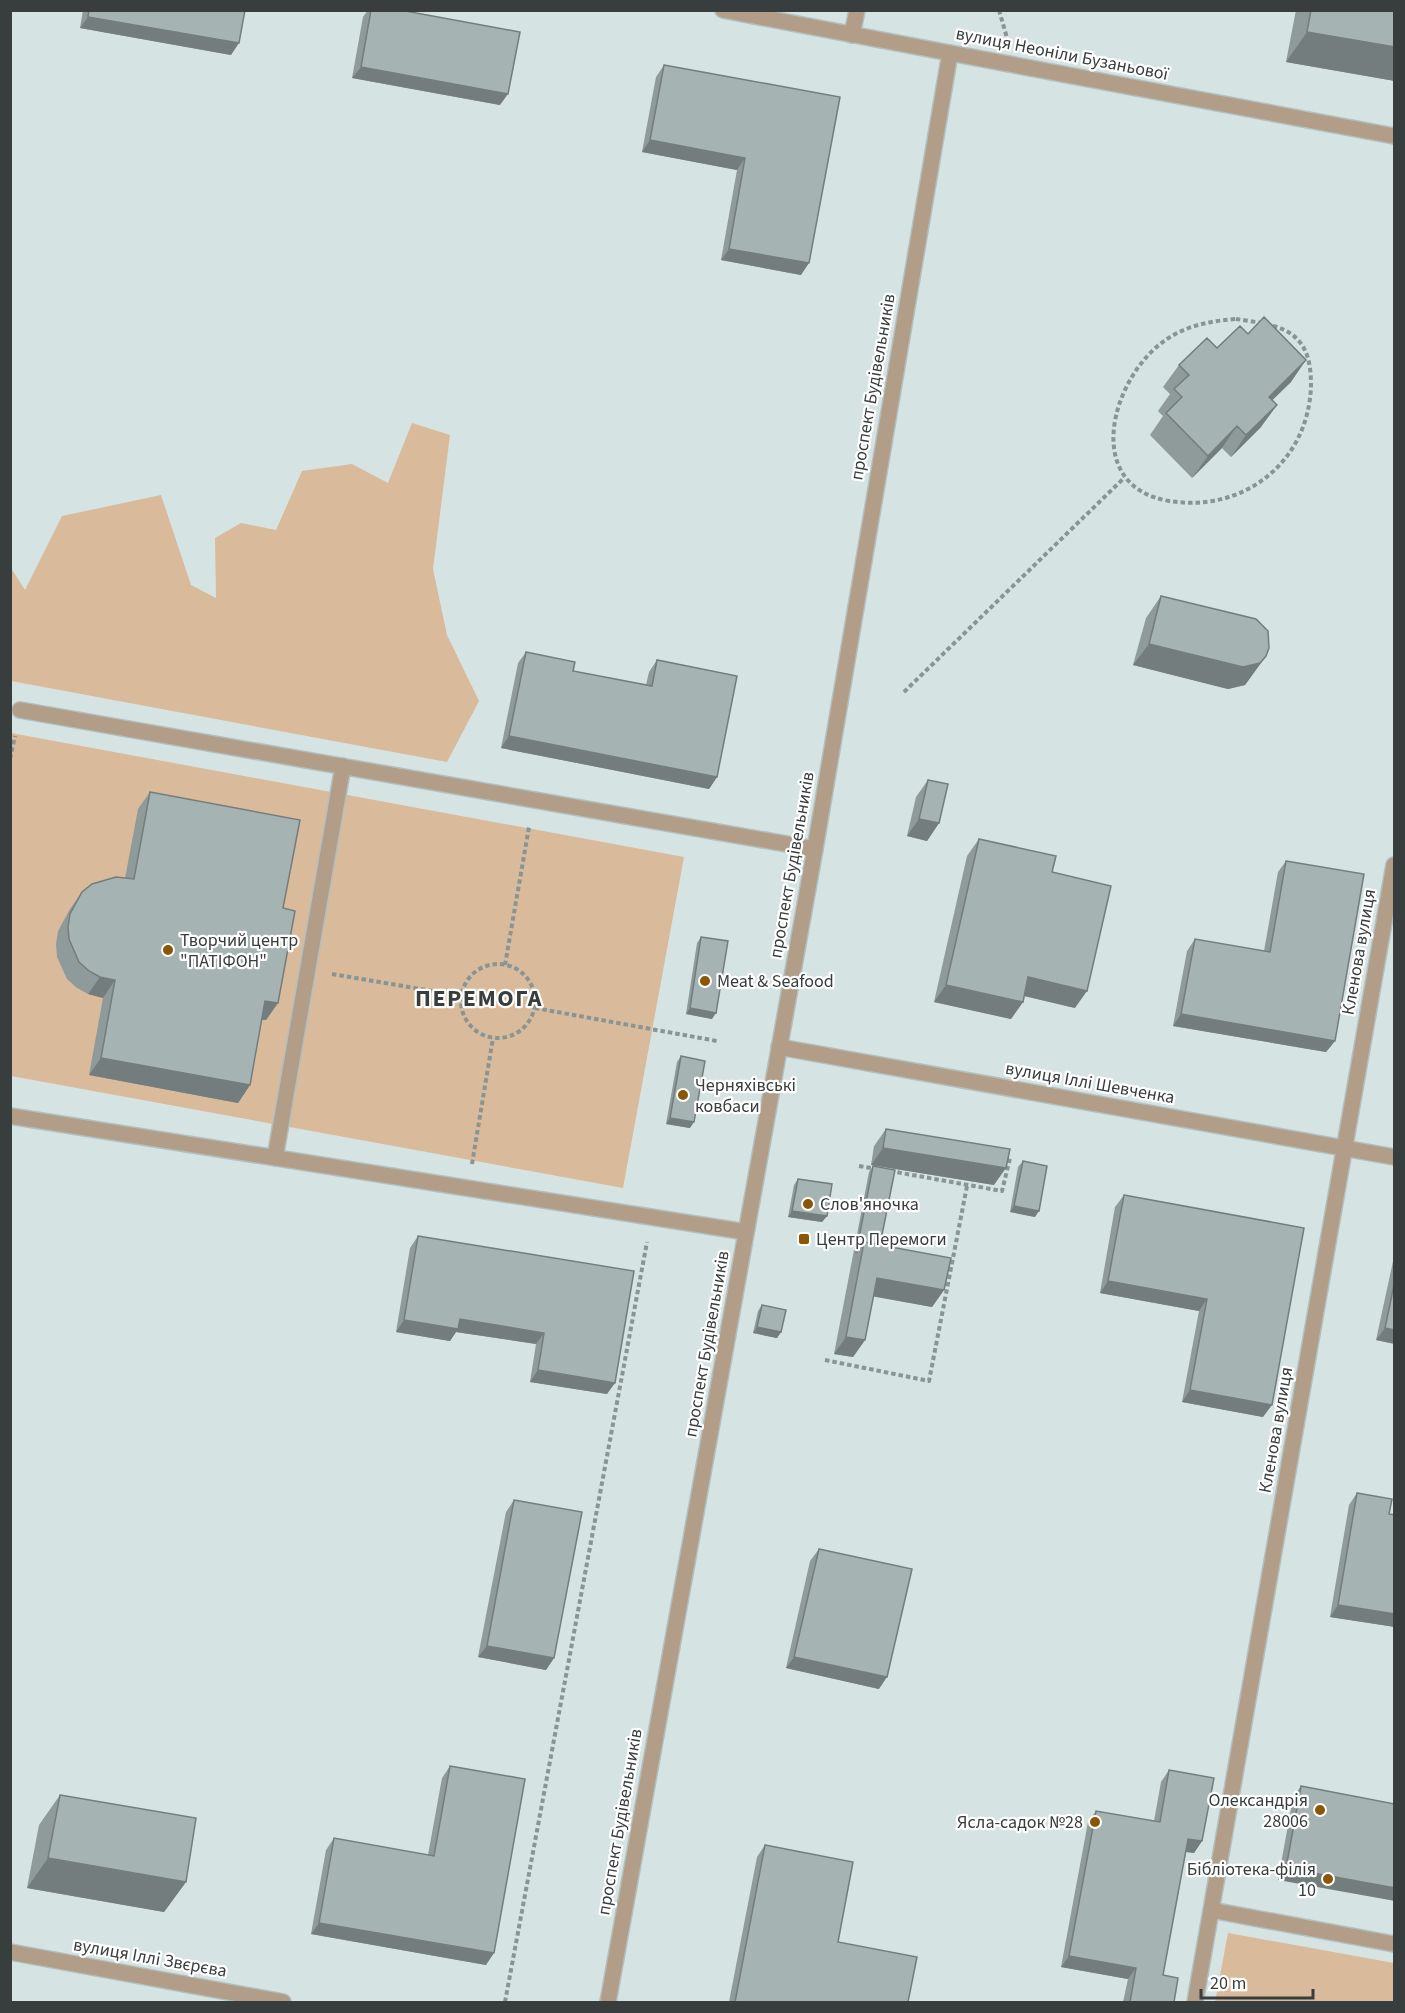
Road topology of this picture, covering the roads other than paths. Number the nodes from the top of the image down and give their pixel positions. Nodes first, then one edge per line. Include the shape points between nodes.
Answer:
1 (723, 10) edge
2 (857, 10) edge
3 (852, 35) junction
4 (950, 53) junction
5 (1395, 136) edge
6 (20, 710) dead end
7 (344, 766) junction
8 (815, 849) junction
9 (1395, 865) edge
10 (779, 1047) junction
11 (10, 1116) edge
12 (1345, 1149) junction
13 (1395, 1157) edge
14 (275, 1158) junction
15 (747, 1232) junction
16 (1211, 1910) junction
17 (1395, 1944) edge
18 (10, 1952) edge
19 (283, 2002) edge
20 (608, 2002) edge
21 (1195, 2002) edge

1 - 3 street, вулиця Неоніли Бузаньової
2 - 3 street
3 - 4 street, вулиця Неоніли Бузаньової
4 - 5 street, вулиця Неоніли Бузаньової
4 - 8 street, проспект Будівельників
6 - 7 street
7 - 8 street
7 - 14 street
8 - 10 street, проспект Будівельників
9 - 12 street, Кленова вулиця
10 - 12 street, вулиця Іллі Шевченка
10 - 15 street, проспект Будівельників
11 - 14 street
12 - 13 street, вулиця Іллі Шевченка
12 - 16 street, Кленова вулиця
14 - 15 street
15 - 20 street, проспект Будівельників
16 - 17 street
16 - 21 street, Кленова вулиця
18 - 19 street, вулиця Іллі Звєрєва

